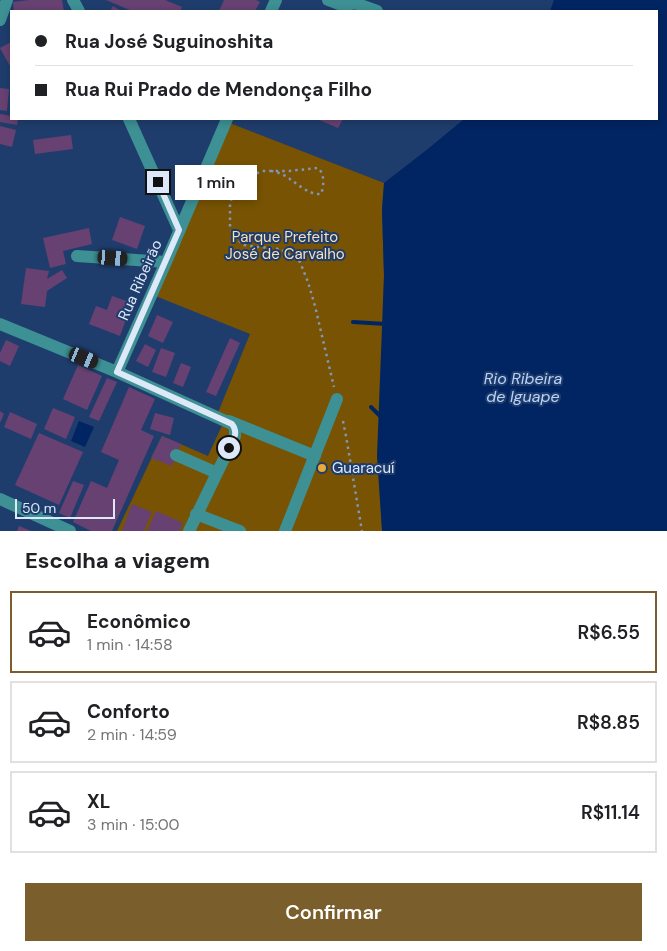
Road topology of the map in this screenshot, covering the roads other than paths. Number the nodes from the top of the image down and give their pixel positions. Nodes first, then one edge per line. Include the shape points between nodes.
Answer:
1 (7, 0) edge
2 (328, 0) edge
3 (374, 10) edge
4 (0, 20) edge
5 (129, 120) edge
6 (227, 120) edge
7 (179, 230) junction
8 (77, 256) dead end
9 (166, 262) junction
10 (0, 324) edge
11 (117, 372) junction
12 (337, 399) road end
13 (228, 421) junction
14 (176, 455) dead end
15 (315, 456) junction
16 (217, 473) junction
17 (0, 499) edge
18 (196, 514) junction
19 (70, 531) edge
20 (189, 531) edge
21 (240, 531) edge
22 (285, 531) edge

1 - 4 street
2 - 3 street via 344,6 355,3
5 - 7 street
6 - 7 street, Rua Ribeirão
7 - 9 street, Rua Ribeirão
8 - 9 street
9 - 11 street, Rua Ribeirão
10 - 11 street
11 - 13 street
12 - 15 street
13 - 15 street
13 - 16 street via 235,428 235,436
14 - 16 street
15 - 22 street
16 - 18 street
17 - 19 street
18 - 20 street
18 - 21 street

